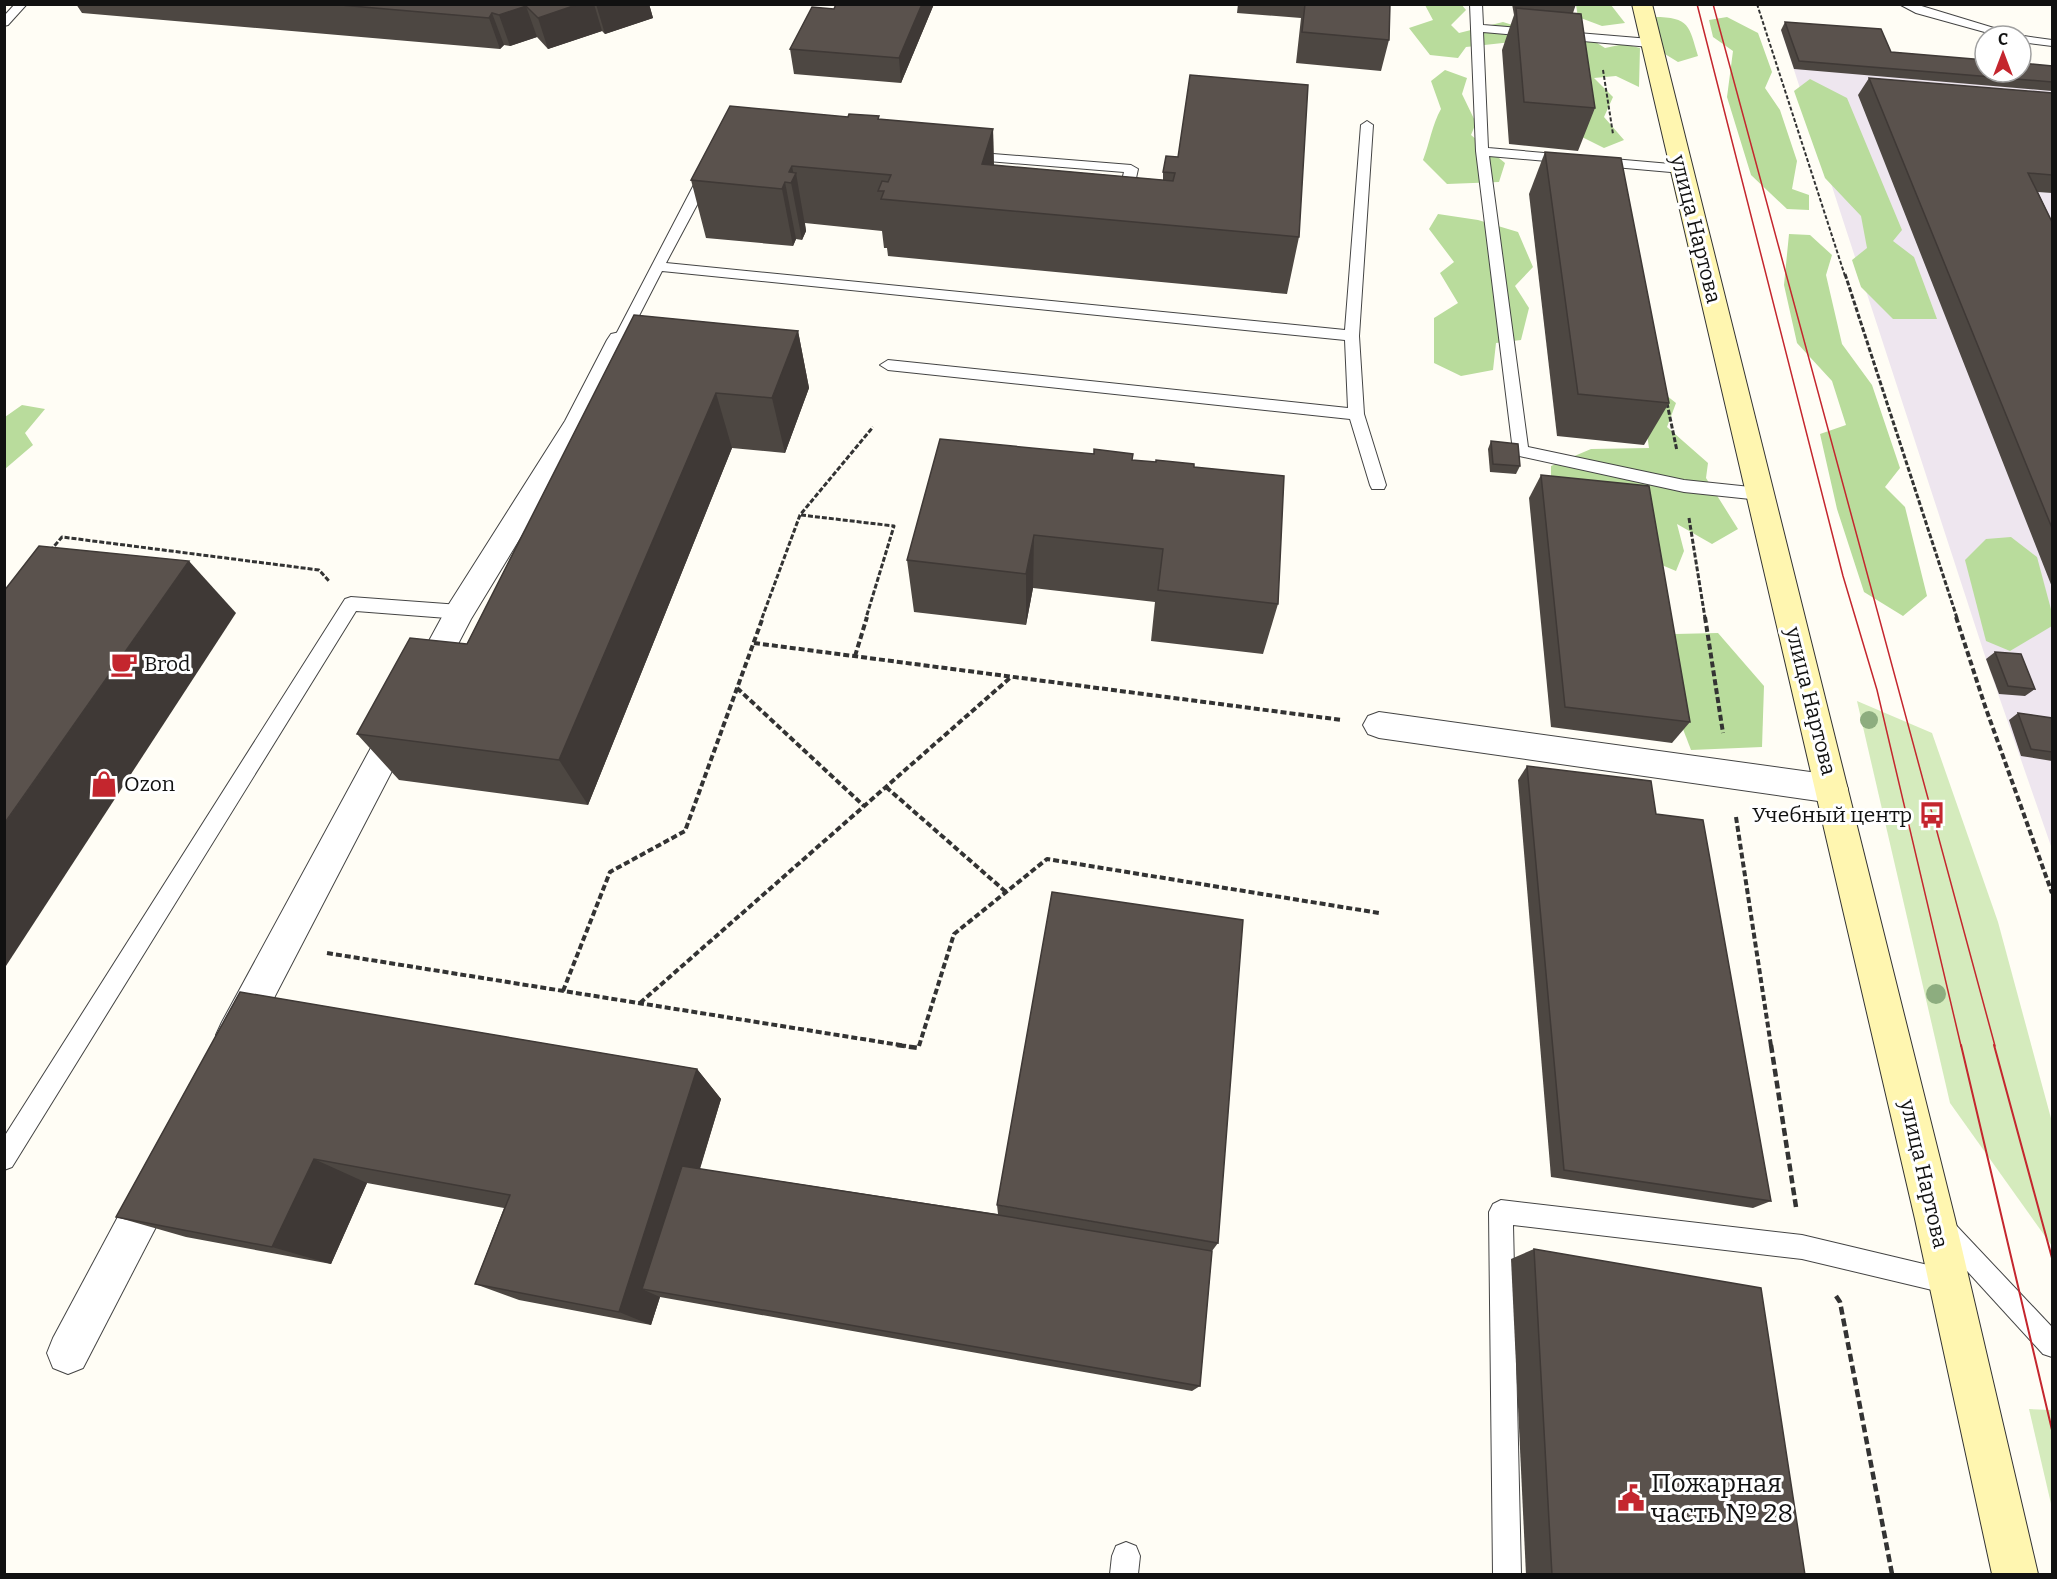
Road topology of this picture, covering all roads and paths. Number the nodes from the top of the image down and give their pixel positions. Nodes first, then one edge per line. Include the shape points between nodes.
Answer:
1 (22, 4) edge
2 (1476, 4) edge
3 (1642, 4) edge
4 (1757, 4) edge
5 (1904, 4) edge
6 (4, 23) edge
7 (1973, 25) edge
8 (1477, 28) junction
9 (2033, 40) edge
10 (1650, 43) junction
11 (2052, 43) edge
12 (1367, 125) dead end
13 (1482, 151) junction
14 (953, 154) edge
15 (716, 156) edge
16 (1682, 169) junction
17 (1120, 219) edge
18 (657, 266) junction
19 (1352, 336) junction
20 (620, 340) joint
21 (888, 365) dead end
22 (1356, 414) junction
23 (873, 428) dead end
24 (1378, 485) dead end
25 (1760, 494) junction
26 (800, 515) junction
27 (48, 554) edge
28 (351, 604) junction
29 (460, 612) junction
30 (754, 643) junction
31 (855, 656) junction
32 (1012, 677) junction
33 (737, 688) junction
34 (1379, 725) joint
35 (886, 787) junction
36 (1832, 789) junction
37 (864, 806) junction
38 (1006, 892) junction
39 (2052, 893) edge
40 (1378, 913) dead end
41 (282, 946) junction
42 (563, 991) junction
43 (640, 1003) junction
44 (222, 1061) edge
45 (172, 1155) edge
46 (4, 1159) edge
47 (1935, 1219) junction
48 (1949, 1282) junction
49 (2052, 1345) edge
50 (68, 1353) dead end
51 (1507, 1575) edge
52 (2015, 1575) edge

1 - 6 lane
2 - 8 lane
3 - 10 street, улица Нартова
4 - 39 path via 1985,706
5 - 7 lane
8 - 10 lane
8 - 13 lane
9 - 11 lane
10 - 16 street, улица Нартова
12 - 19 lane
13 - 16 lane
13 - 25 lane via 1521,451 1684,486
14 - 17 lane via 1131,169
15 - 18 lane
16 - 25 street, улица Нартова
18 - 19 lane
18 - 20 lane
19 - 22 lane
20 - 29 street via 577,423
21 - 22 lane
22 - 24 lane
23 - 26 path
25 - 36 street, улица Нартова
26 - 30 path
26 - 31 path via 894,526
27 - 28 path via 62,537 319,570
28 - 29 lane
28 - 46 lane
29 - 41 street
30 - 31 path
30 - 33 path
31 - 32 path
32 - 34 path
32 - 35 path
33 - 37 path
33 - 42 path via 685,831 610,872
34 - 36 street
35 - 37 path
35 - 38 path
36 - 47 street, улица Нартова
37 - 43 path
38 - 40 path via 1047,859
38 - 43 path via 954,934 918,1048
41 - 42 path
41 - 44 street
42 - 43 path
45 - 50 street
47 - 48 street, улица Нартова
47 - 49 lane
48 - 51 lane via 1802,1246 1501,1212
48 - 52 street, улица Нартова

